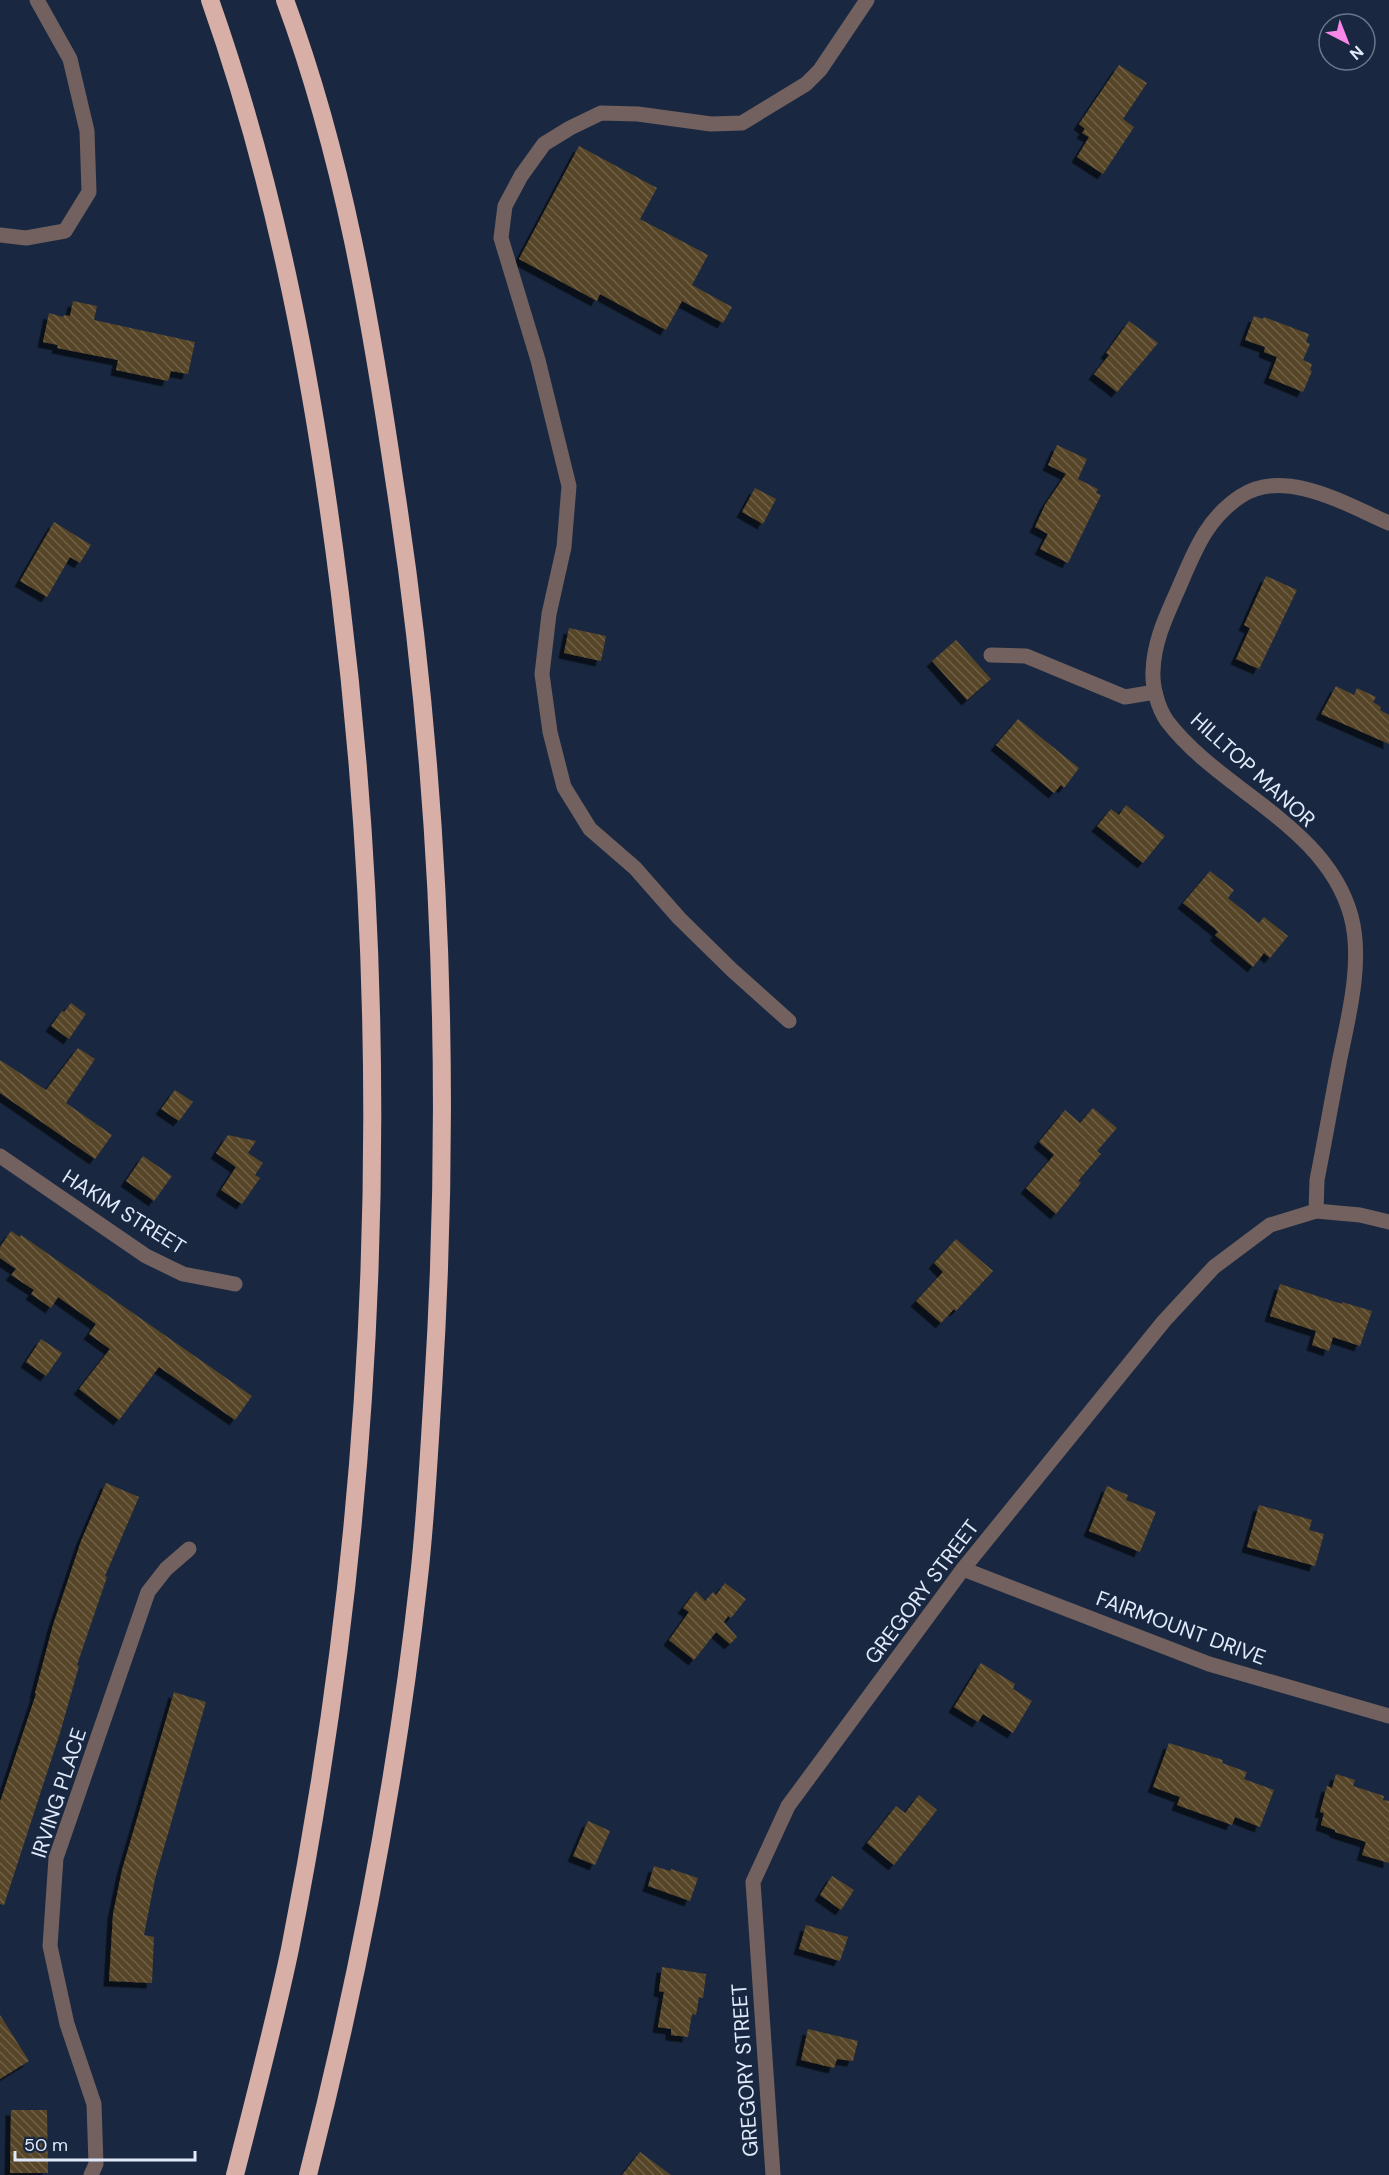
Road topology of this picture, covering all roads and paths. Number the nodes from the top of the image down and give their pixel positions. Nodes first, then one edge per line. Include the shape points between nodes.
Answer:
1 (210, 0) edge
2 (285, 0) edge
3 (867, 0) edge
4 (39, 1) edge
5 (0, 235) edge
6 (1389, 523) edge
7 (990, 655) dead end
8 (1155, 692) junction
9 (789, 1022) dead end
10 (0, 1156) edge
11 (1316, 1211) junction
12 (1389, 1222) edge
13 (235, 1284) dead end
14 (189, 1549) dead end
15 (963, 1569) junction
16 (1389, 1716) edge
17 (91, 2175) edge
18 (235, 2175) edge
19 (308, 2175) edge
20 (773, 2175) edge

1 - 18 highway via 261,161 288,276 322,461 353,710 366,871 373,1037 370,1288 346,1593 306,1866 274,2019
2 - 19 highway via 333,153 361,281 404,539 430,794 441,1068 438,1314 418,1588 378,1854 338,2052
3 - 9 street via 820,70 806,84 742,123 601,113 544,144 505,206 501,238 538,360 569,486 564,547 549,614 542,674 550,732 564,787 590,829 635,868 679,918
4 - 5 street via 70,59 87,131 89,192 65,231 26,238
6 - 8 street, HILLTOP MANOR via 1319,493 1289,485 1265,486 1243,494 1223,508 1203,533 1157,638
7 - 8 street via 1026,656 1125,697
8 - 11 street, HILLTOP MANOR via 1166,719 1183,738 1292,830 1322,861 1339,885 1351,918 1355,953 1353,992 1317,1180
10 - 13 street, HAKIM STREET via 146,1256 183,1274
11 - 12 street, GREGORY STREET
11 - 15 street, GREGORY STREET via 1270,1225 1214,1267 1164,1321
14 - 17 street, IRVING PLACE via 148,1592 56,1858 50,1947 67,2024 94,2104 96,2164
15 - 16 street, FAIRMOUNT DRIVE via 1209,1664
15 - 20 street, GREGORY STREET via 788,1806 753,1882

